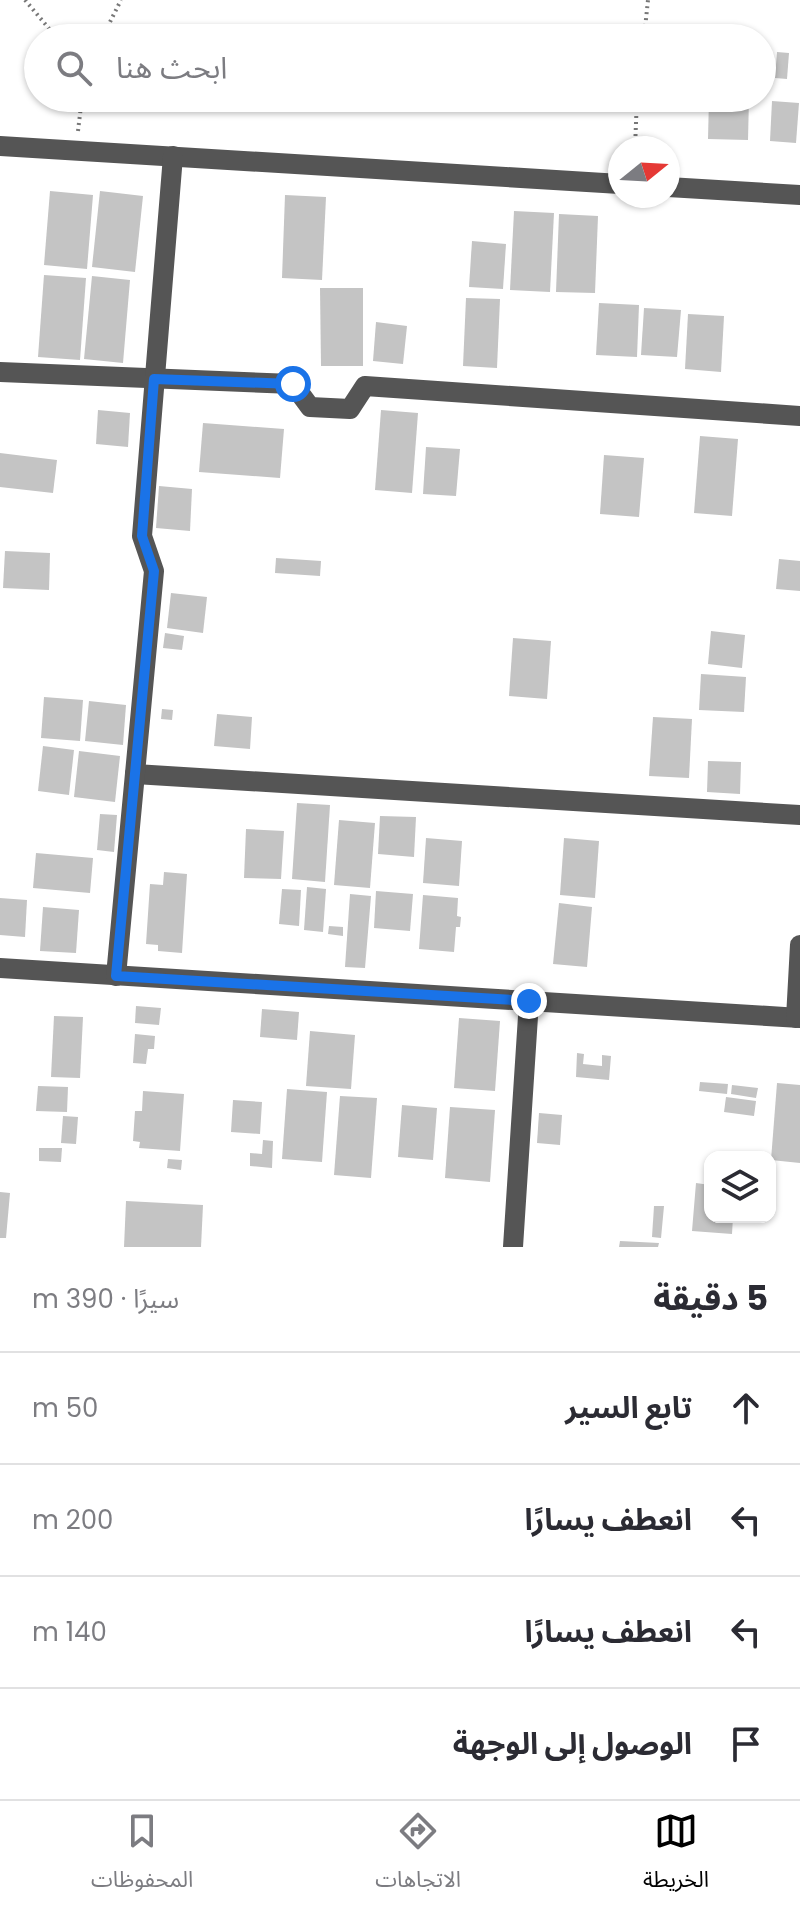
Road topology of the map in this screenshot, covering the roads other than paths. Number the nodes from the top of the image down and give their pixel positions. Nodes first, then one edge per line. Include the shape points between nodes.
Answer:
1 (0, 146) edge
2 (173, 156) junction
3 (608, 183) edge
4 (680, 188) edge
5 (800, 195) edge
6 (0, 372) edge
7 (154, 379) junction
8 (800, 416) edge
9 (135, 774) junction
10 (800, 815) edge
11 (800, 945) edge
12 (0, 968) edge
13 (116, 976) junction
14 (529, 1001) junction
15 (798, 1018) edge
16 (513, 1247) edge

1 - 2 street
2 - 3 street
2 - 7 street
4 - 5 street
6 - 7 street
7 - 8 street via 293,384 310,407 350,409 365,386
7 - 9 street via 142,536 154,571
9 - 10 street
9 - 13 street
11 - 15 street
12 - 13 street
13 - 14 street
14 - 15 street
14 - 16 street

